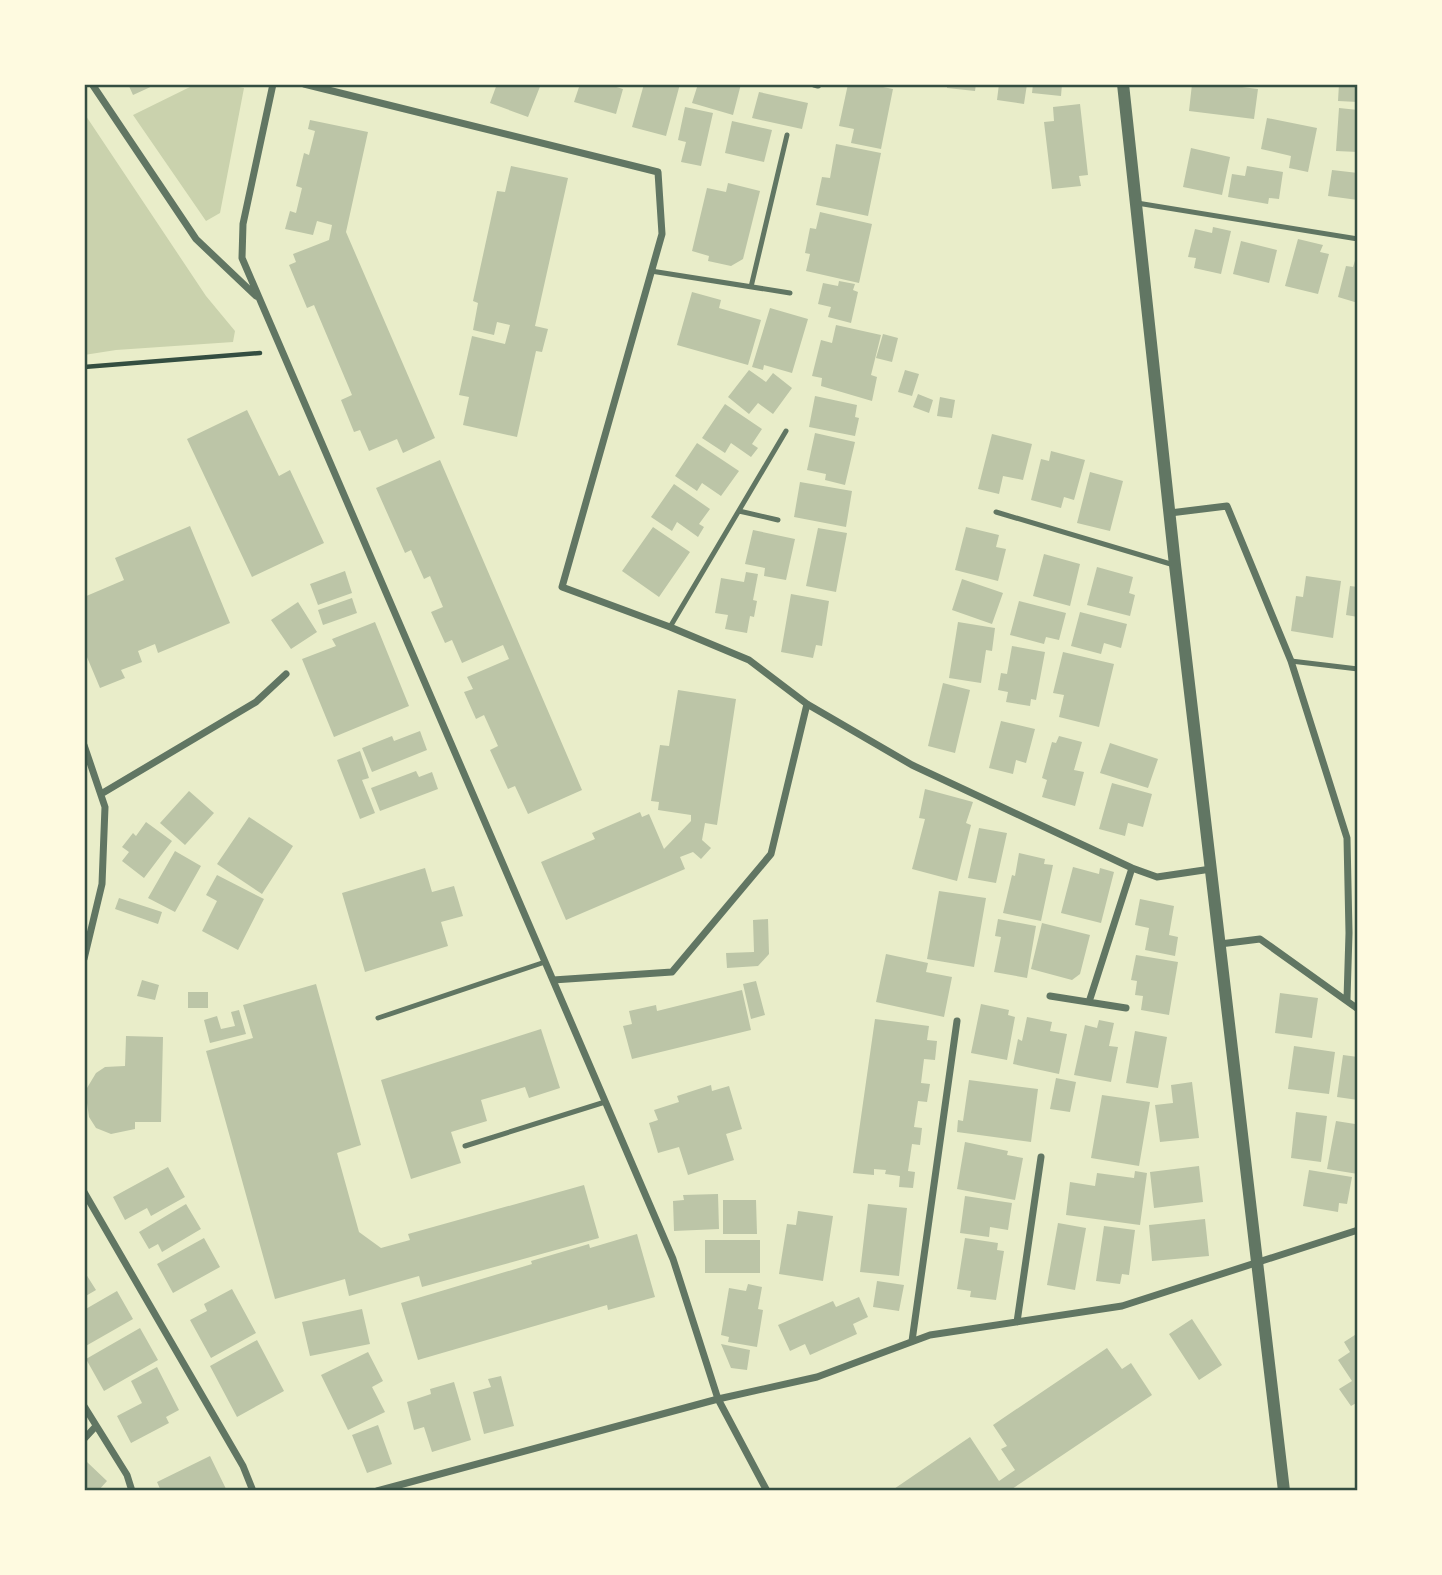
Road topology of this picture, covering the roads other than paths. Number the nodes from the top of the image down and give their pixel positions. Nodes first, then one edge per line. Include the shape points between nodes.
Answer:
1 (92, 84) edge
2 (273, 84) edge
3 (304, 84) edge
4 (1123, 84) edge
5 (787, 135) dead end
6 (1135, 203) junction
7 (1358, 239) edge
8 (652, 271) junction
9 (751, 287) junction
10 (790, 293) dead end
11 (259, 299) junction
12 (786, 431) dead end
13 (738, 511) junction
14 (996, 512) dead end
15 (1170, 513) junction
16 (778, 520) dead end
17 (1175, 565) junction
18 (670, 627) junction
19 (1291, 661) junction
20 (1358, 669) edge
21 (286, 674) dead end
22 (807, 704) junction
23 (84, 745) edge
24 (101, 794) junction
25 (1132, 868) junction
26 (1212, 869) junction
27 (1220, 944) junction
28 (84, 959) edge
29 (545, 962) junction
30 (553, 980) junction
31 (1050, 996) dead end
32 (1347, 999) junction
33 (1089, 1002) junction
34 (1126, 1008) dead end
35 (1358, 1009) edge
36 (378, 1018) dead end
37 (957, 1021) dead end
38 (605, 1102) junction
39 (465, 1146) dead end
40 (1041, 1157) dead end
41 (84, 1192) edge
42 (1358, 1230) edge
43 (1258, 1263) junction
44 (1017, 1322) junction
45 (912, 1341) junction
46 (718, 1399) junction
47 (84, 1406) edge
48 (96, 1426) junction
49 (84, 1439) edge
50 (132, 1491) edge
51 (253, 1491) edge
52 (377, 1491) edge
53 (767, 1491) edge
54 (1284, 1491) edge

1 - 11 street via 196,239
2 - 11 street via 243,224 242,258
3 - 8 street via 658,172 662,234
4 - 6 street
5 - 9 lane
6 - 7 lane
6 - 15 street
8 - 9 lane
8 - 18 street via 562,587
9 - 10 lane
11 - 29 street
12 - 13 lane
13 - 16 lane
13 - 18 lane
14 - 17 lane
15 - 17 street
15 - 19 street via 1227,506
17 - 26 street
18 - 22 street via 749,660
19 - 20 lane
19 - 32 street via 1347,838
21 - 24 street via 256,702
22 - 25 street via 912,765
22 - 30 street via 771,854 672,972
23 - 24 street
24 - 28 street via 105,807 102,884
25 - 26 street via 1157,877
25 - 33 street
26 - 27 street
27 - 32 street via 1260,939
27 - 43 street
29 - 30 street
29 - 36 lane
30 - 38 street
31 - 33 street
32 - 35 street
33 - 34 street
37 - 45 street
38 - 39 lane
38 - 46 street via 673,1259
40 - 44 street
41 - 51 street via 243,1466
42 - 43 street
43 - 44 street via 1122,1307
43 - 54 street
44 - 45 street
45 - 46 street via 817,1377
46 - 52 street
46 - 53 street
47 - 48 street
48 - 49 street
48 - 50 street

